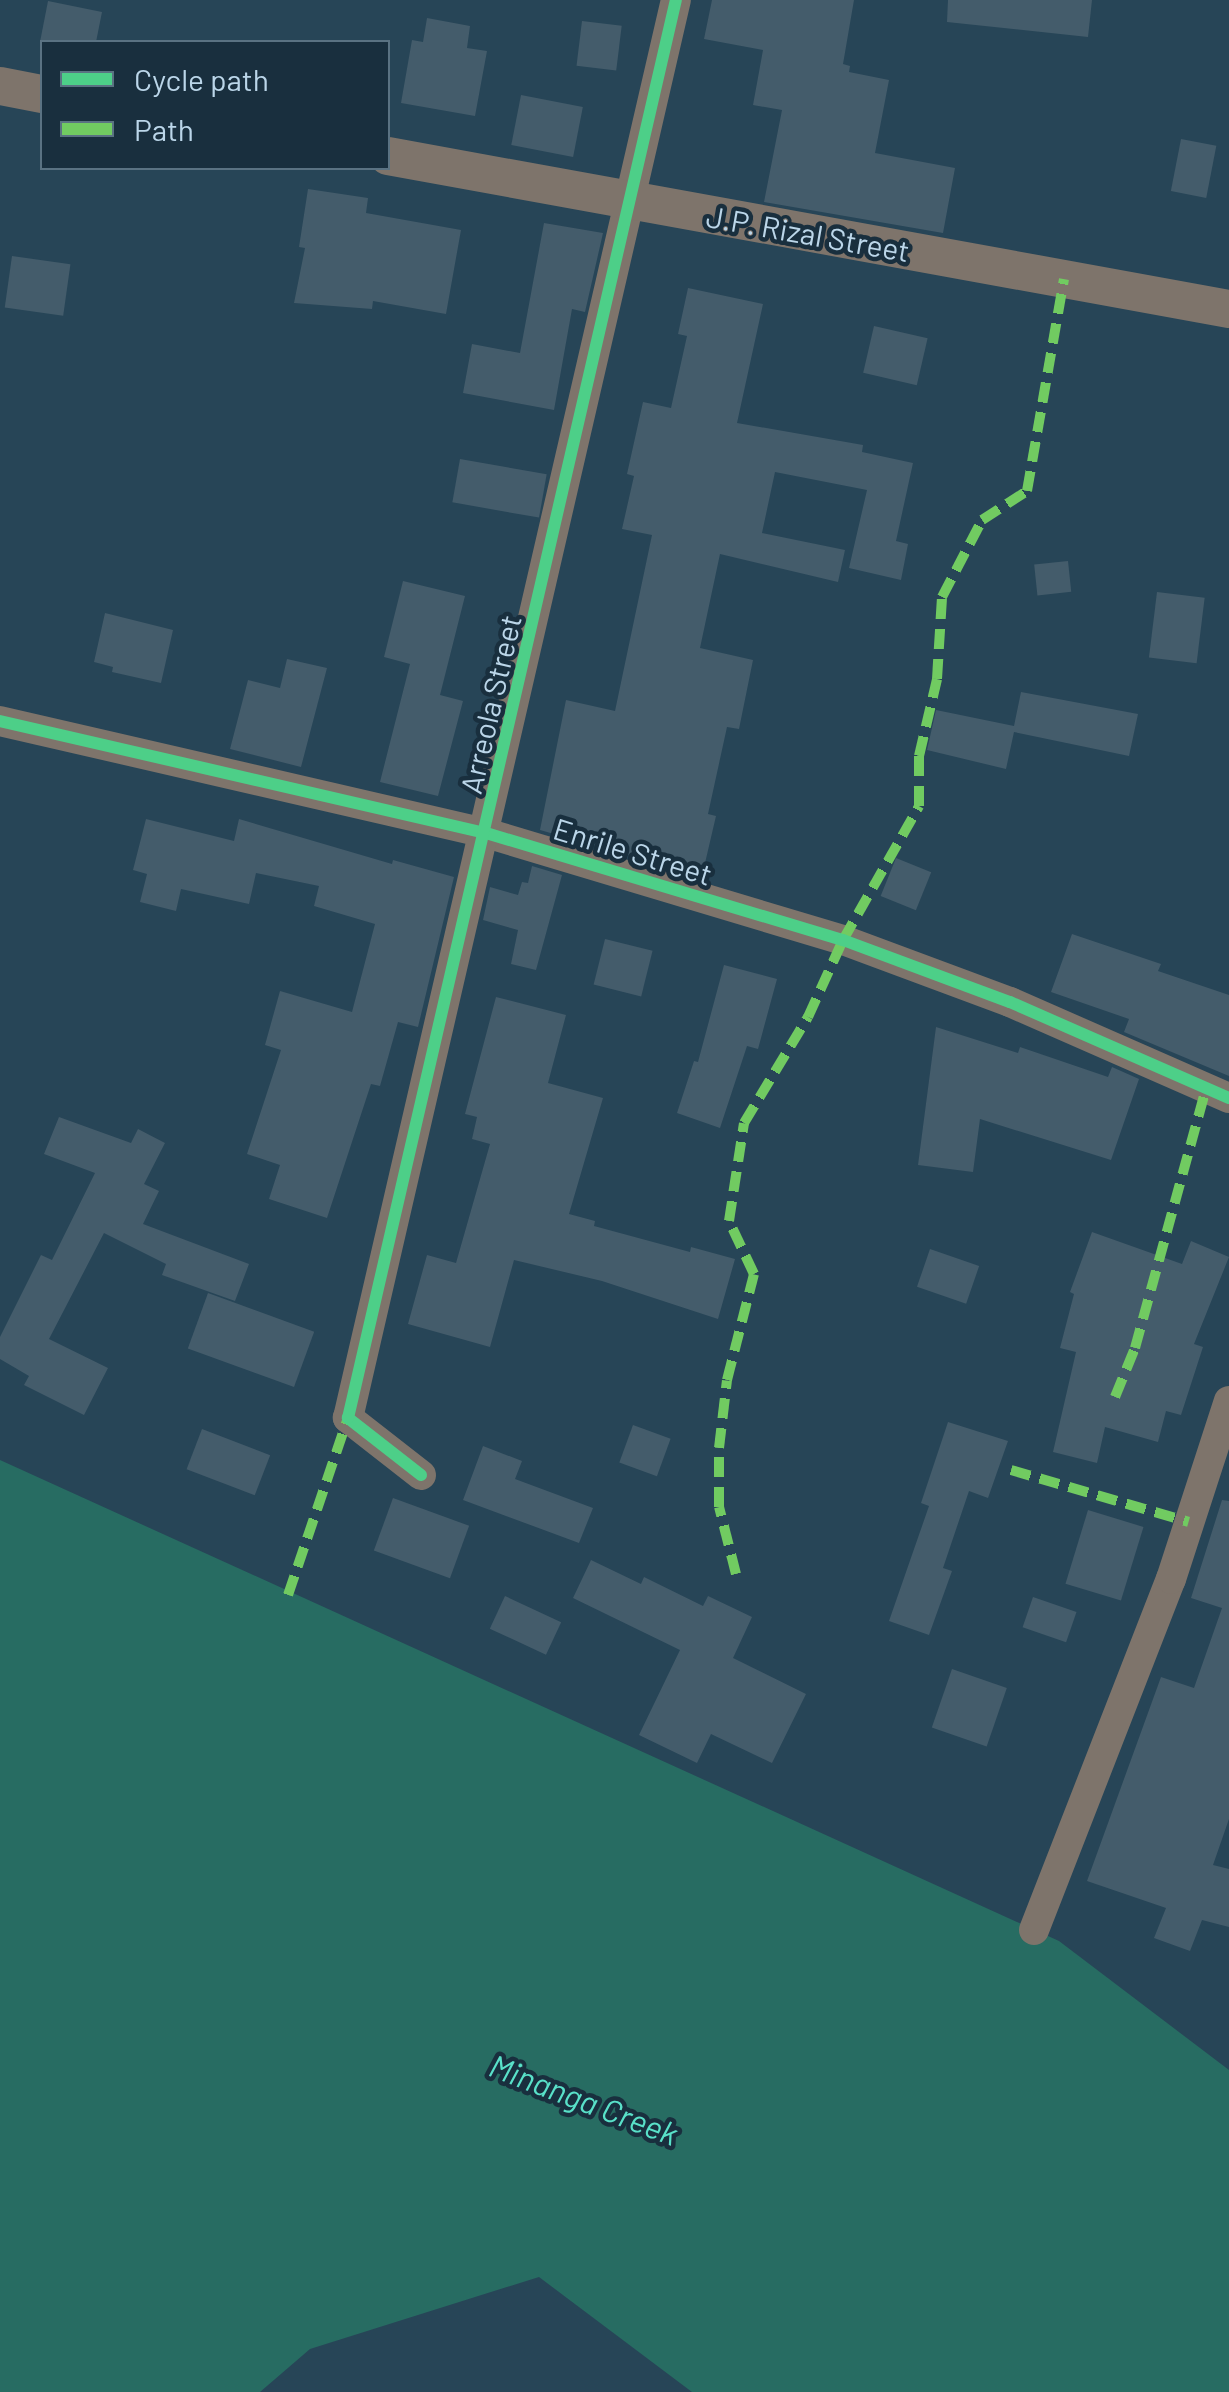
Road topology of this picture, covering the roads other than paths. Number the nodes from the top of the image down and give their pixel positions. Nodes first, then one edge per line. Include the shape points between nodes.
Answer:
1 (676, 0) edge
2 (0, 86) edge
3 (40, 94) edge
4 (390, 156) edge
5 (632, 201) junction
6 (1229, 309) edge
7 (0, 721) edge
8 (486, 834) junction
9 (1229, 1098) edge
10 (1229, 1401) edge
11 (421, 1475) dead end
12 (1034, 1930) dead end

1 - 5 street, Arreola Street
2 - 3 street
4 - 5 street, J.P. Rizal Street
5 - 6 street, J.P. Rizal Street
5 - 8 street, Arreola Street
7 - 8 street, Enrile Street
8 - 9 street, Enrile Street via 842,940 1010,1002
8 - 11 street, Arreola Street via 348,1418
10 - 12 street via 1171,1578

